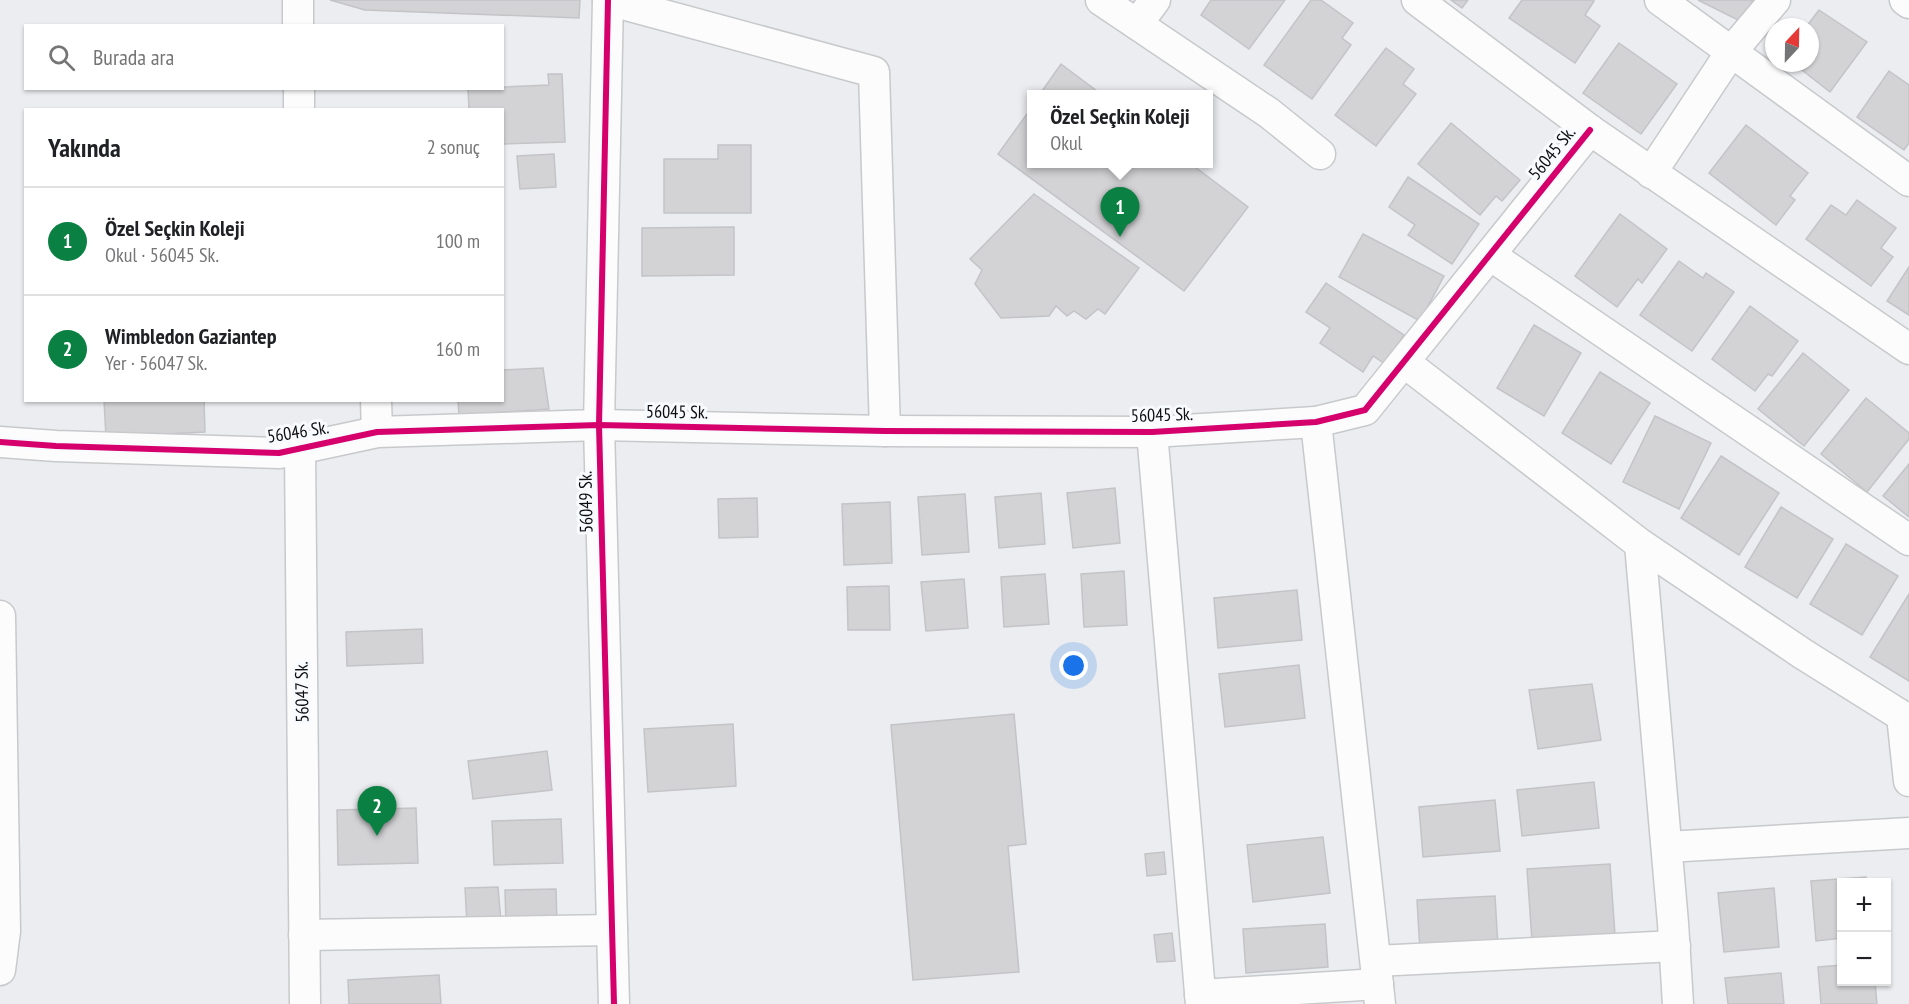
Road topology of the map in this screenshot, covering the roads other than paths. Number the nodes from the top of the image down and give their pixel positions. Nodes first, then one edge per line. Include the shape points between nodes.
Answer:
1 (298, 0) edge
2 (608, 0) edge
3 (1101, 0) edge
4 (1155, 0) edge
5 (1417, 0) edge
6 (1660, 0) edge
7 (1775, 0) edge
8 (298, 24) edge
9 (1137, 24) junction
10 (1731, 52) junction
11 (299, 90) edge
12 (299, 108) edge
13 (1590, 130) junction
14 (1320, 154) dead end
15 (1652, 173) junction
16 (1909, 181) edge
17 (1490, 255) junction
18 (1909, 349) edge
19 (1404, 362) junction
20 (376, 402) edge
21 (1316, 422) junction
22 (599, 425) junction
23 (885, 431) junction
24 (377, 432) junction
25 (1152, 432) junction
26 (0, 442) edge
27 (300, 449) junction
28 (1909, 540) edge
29 (1640, 544) junction
30 (0, 616) edge
31 (1906, 717) edge
32 (1, 732) edge
33 (1909, 781) edge
34 (1909, 833) edge
35 (1667, 847) junction
36 (612, 930) junction
37 (304, 935) junction
38 (1675, 946) junction
39 (0, 970) edge
40 (1378, 983) edge
41 (1201, 999) edge
42 (305, 1004) edge
43 (614, 1004) edge
44 (1678, 1004) edge

1 - 8 street
2 - 22 street, 56049 Sk.
2 - 23 street via 874,72
3 - 9 street
4 - 9 street
5 - 13 street
6 - 10 street
7 - 10 street
9 - 14 street via 1269,113
10 - 15 street
10 - 16 street
11 - 12 street
13 - 15 street
13 - 17 street, 56045 Sk.
15 - 18 street
17 - 19 street, 56045 Sk.
17 - 28 street
19 - 21 street, 56045 Sk. via 1365,410
19 - 29 street
20 - 24 street
21 - 25 street, 56045 Sk.
21 - 40 street
22 - 23 street, 56045 Sk.
22 - 24 street, 56046 Sk.
22 - 36 street, 56049 Sk.
23 - 25 street, 56045 Sk.
24 - 27 street, 56046 Sk.
25 - 41 street
26 - 27 street, 56046 Sk. via 279,453
27 - 37 street, 56047 Sk.
29 - 31 street via 1803,654
29 - 35 street
30 - 32 street
31 - 33 street
32 - 39 street via 5,931
34 - 35 street
35 - 38 street
36 - 37 street
36 - 43 street, 56049 Sk.
37 - 42 street, 56047 Sk.
38 - 40 street
38 - 44 street
40 - 41 street

